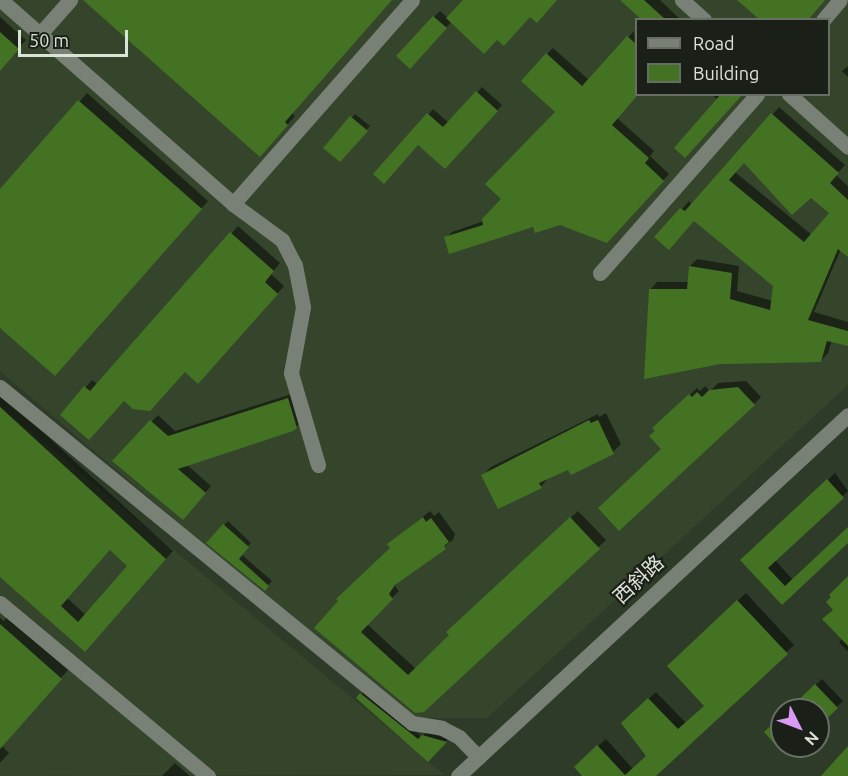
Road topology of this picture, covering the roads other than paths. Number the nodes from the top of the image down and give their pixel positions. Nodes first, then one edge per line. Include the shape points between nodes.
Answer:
1 (1, 0) edge
2 (70, 0) edge
3 (412, 0) edge
4 (682, 0) edge
5 (840, 0) edge
6 (702, 18) edge
7 (825, 18) edge
8 (39, 35) junction
9 (755, 96) edge
10 (791, 96) edge
11 (848, 147) edge
12 (233, 204) junction
13 (600, 273) dead end
14 (0, 387) edge
15 (848, 415) edge
16 (318, 465) dead end
17 (0, 603) edge
18 (478, 757) junction
19 (208, 776) edge
20 (458, 776) edge

1 - 8 street
2 - 8 street
3 - 12 street
4 - 6 street
5 - 7 street
8 - 12 street
9 - 13 street
10 - 11 street
12 - 16 street via 282,240 295,265 303,307 291,373
14 - 18 street via 412,723 442,728 459,737
15 - 18 street, 西斜路
17 - 19 street
18 - 20 street, 西斜路

